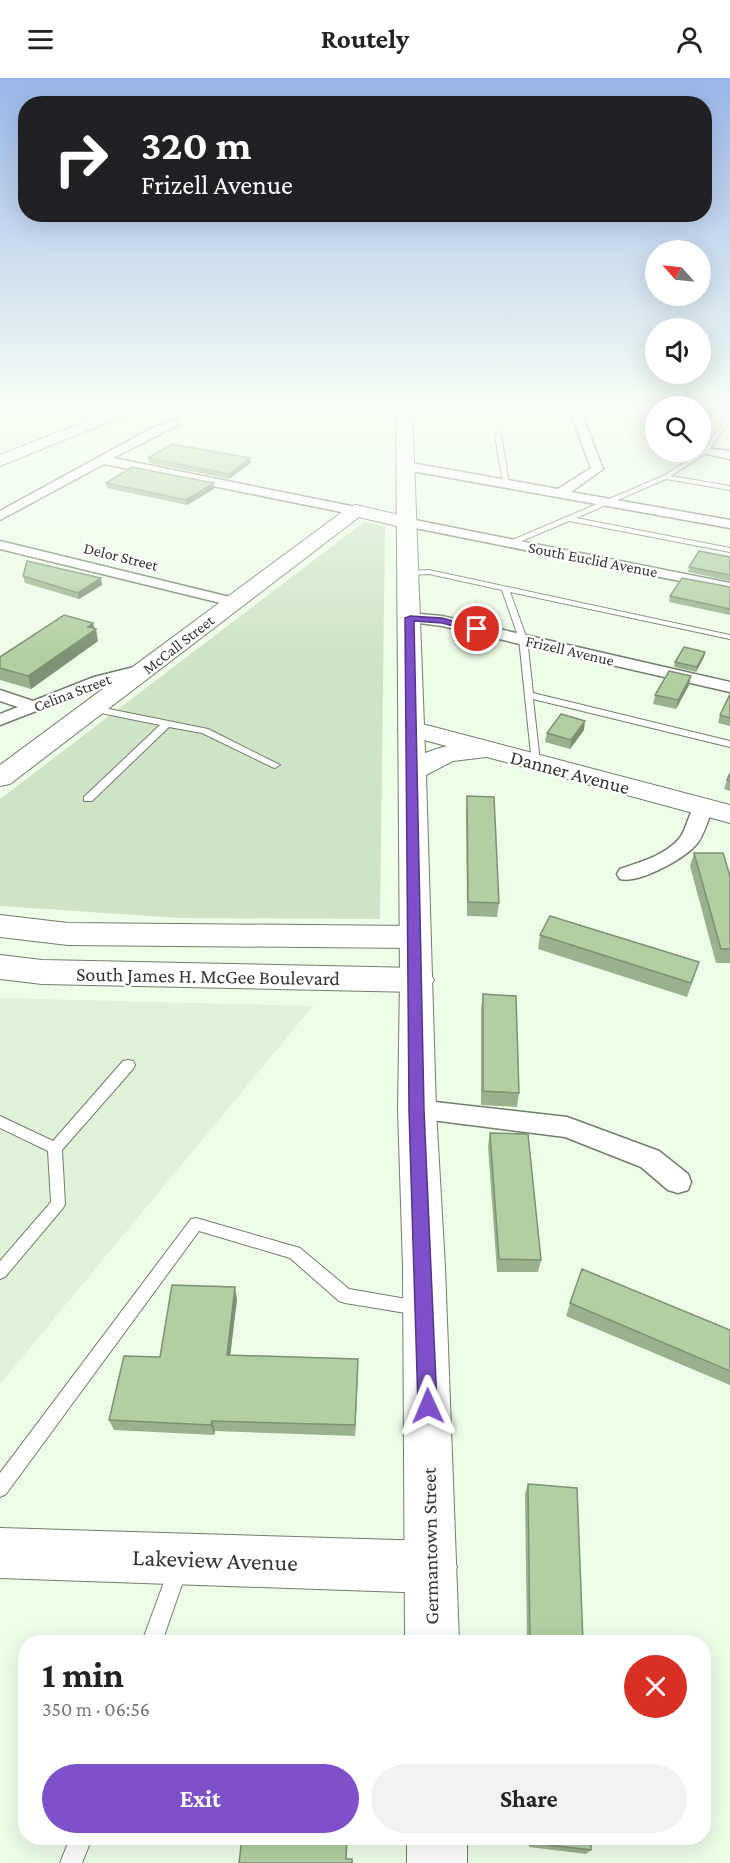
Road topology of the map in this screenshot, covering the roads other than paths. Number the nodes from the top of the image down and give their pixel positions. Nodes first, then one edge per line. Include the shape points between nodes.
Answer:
1 (49, 489) edge
2 (248, 489) edge
3 (406, 489) edge
4 (538, 489) edge
5 (567, 489) edge
6 (638, 489) edge
7 (561, 493) junction
8 (610, 502) junction
9 (356, 511) junction
10 (0, 516) edge
11 (569, 519) junction
12 (405, 522) junction
13 (730, 524) edge
14 (509, 543) junction
15 (0, 545) edge
16 (730, 550) edge
17 (409, 573) junction
18 (730, 587) edge
19 (505, 588) junction
20 (233, 602) junction
21 (410, 618) junction
22 (730, 638) edge
23 (523, 639) junction
24 (146, 669) junction
25 (730, 687) edge
26 (0, 695) edge
27 (528, 695) junction
28 (34, 706) junction
29 (94, 709) junction
30 (0, 720) edge
31 (167, 724) junction
32 (411, 729) junction
33 (730, 744) edge
34 (485, 750) junction
35 (535, 762) junction
36 (275, 765) dead end
37 (412, 773) junction
38 (0, 778) edge
39 (88, 799) dead end
40 (703, 808) junction
41 (730, 814) edge
42 (627, 874) dead end
43 (0, 926) edge
44 (415, 937) junction
45 (0, 966) edge
46 (417, 980) junction
47 (128, 1065) dead end
48 (417, 1110) junction
49 (0, 1122) edge
50 (55, 1148) junction
51 (678, 1182) dead end
52 (0, 1272) edge
53 (425, 1309) junction
54 (0, 1488) edge
55 (0, 1553) edge
56 (182, 1559) junction
57 (430, 1567) junction
58 (155, 1635) edge
59 (432, 1635) edge
60 (78, 1845) edge
61 (437, 1845) edge
62 (72, 1863) edge
63 (437, 1863) edge

1 - 10 street
2 - 9 street, South Euclid Avenue
3 - 12 main road, Germantown Street
4 - 7 street
5 - 7 street
6 - 8 lane
7 - 8 street
8 - 11 lane
8 - 13 street
9 - 12 main road, South Euclid Avenue
9 - 20 main road, McCall Street
11 - 14 lane
11 - 16 lane
12 - 14 street, South Euclid Avenue
12 - 17 main road, Germantown Street
14 - 18 street, South Euclid Avenue
15 - 20 street, Delor Street
17 - 19 lane via 429,572
17 - 21 main road, Germantown Street
19 - 22 lane
19 - 23 lane
20 - 24 main road, McCall Street
21 - 23 street, Frizell Avenue
21 - 32 main road, Germantown Street
23 - 25 street, Frizell Avenue
23 - 27 lane
24 - 28 street, Celina Street via 100,680
24 - 29 main road, McCall Street
26 - 28 street
27 - 33 lane
27 - 35 lane
28 - 30 street, Celina Street
29 - 31 lane
29 - 38 main road, McCall Street
31 - 36 lane via 205,731
31 - 39 lane
32 - 34 main road, Danner Avenue
32 - 37 main road, Germantown Street
34 - 35 main road, Danner Avenue
34 - 37 main road via 438,756
35 - 40 main road, Danner Avenue
37 - 44 main road, Germantown Street
40 - 41 main road, Danner Avenue
40 - 42 street via 688,842 667,858
43 - 44 main road, South James H. McGee Boulevard via 68,934
44 - 46 main road, Germantown Street
45 - 46 main road, South James H. McGee Boulevard via 42,972
46 - 48 main road, Germantown Street
47 - 50 lane
48 - 51 street via 567,1127 650,1159
48 - 53 main road, Germantown Street
49 - 50 lane
50 - 52 lane via 58,1204
53 - 54 lane via 345,1296 295,1253 196,1224
53 - 57 main road, Germantown Street
55 - 56 main road, Lakeview Avenue
56 - 57 main road, Lakeview Avenue
56 - 58 lane
57 - 59 main road, Germantown Street
60 - 62 lane
61 - 63 main road

